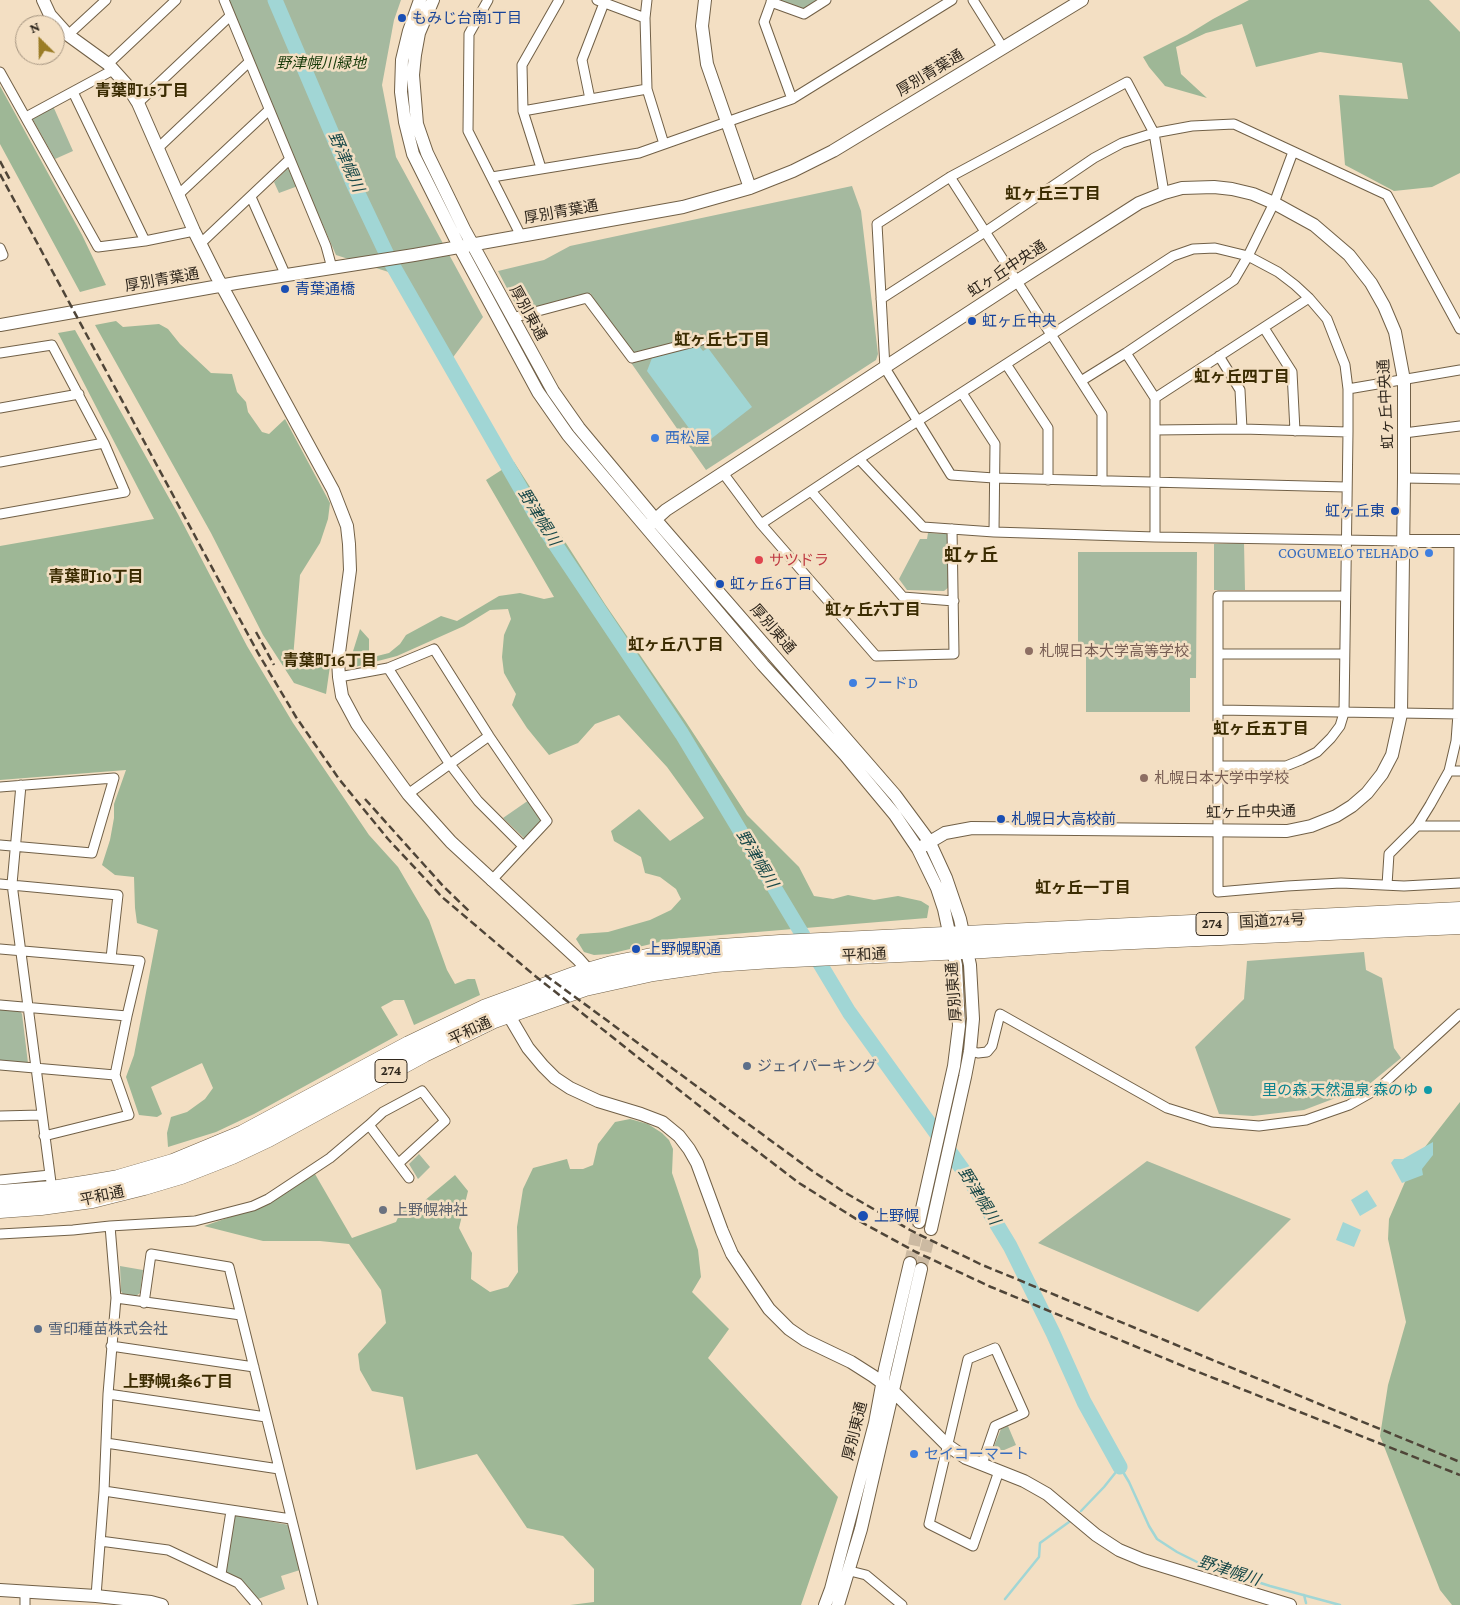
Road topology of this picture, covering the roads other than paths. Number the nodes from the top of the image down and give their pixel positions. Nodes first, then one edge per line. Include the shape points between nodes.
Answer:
1 (43, 0) edge
2 (106, 0) edge
3 (176, 0) edge
4 (224, 0) edge
5 (488, 0) edge
6 (559, 0) edge
7 (647, 0) edge
8 (705, 0) edge
9 (826, 0) edge
10 (952, 0) edge
11 (973, 0) edge
12 (1082, 0) edge
13 (427, 1) edge
14 (772, 1) edge
15 (600, 2) edge
16 (230, 16) junction
17 (644, 18) junction
18 (68, 35) junction
19 (1003, 48) junction
20 (249, 62) junction
21 (110, 67) junction
22 (0, 72) edge
23 (647, 89) junction
24 (73, 92) junction
25 (590, 99) junction
26 (792, 99) junction
27 (138, 103) junction
28 (269, 110) junction
29 (523, 111) junction
30 (26, 116) junction
31 (727, 122) junction
32 (1154, 133) junction
33 (664, 144) junction
34 (157, 149) junction
35 (1293, 152) junction
36 (290, 159) junction
37 (541, 168) junction
38 (492, 177) junction
39 (950, 177) junction
40 (750, 188) junction
41 (1164, 193) junction
42 (178, 196) junction
43 (251, 197) junction
44 (1274, 203) junction
45 (194, 230) junction
46 (985, 232) junction
47 (521, 236) junction
48 (145, 240) junction
49 (200, 244) junction
50 (465, 245) junction
51 (0, 248) edge
52 (0, 256) edge
53 (1248, 256) junction
54 (332, 268) junction
55 (286, 276) junction
56 (1017, 282) junction
57 (222, 286) junction
58 (1309, 298) junction
59 (881, 299) junction
60 (512, 318) junction
61 (0, 325) edge
62 (1264, 328) junction
63 (1460, 329) edge
64 (1051, 335) junction
65 (702, 340) dead end
66 (1126, 352) junction
67 (0, 353) edge
68 (1219, 356) junction
69 (1006, 364) junction
70 (885, 368) junction
71 (1460, 370) edge
72 (1404, 380) junction
73 (1080, 381) junction
74 (1348, 389) junction
75 (962, 392) junction
76 (79, 394) junction
77 (1155, 398) junction
78 (0, 408) edge
79 (918, 422) junction
80 (1460, 426) edge
81 (1242, 429) junction
82 (1156, 430) junction
83 (1294, 431) junction
84 (1348, 432) junction
85 (1404, 433) junction
86 (104, 443) junction
87 (859, 459) junction
88 (0, 462) edge
89 (723, 473) junction
90 (994, 478) junction
91 (1404, 478) junction
92 (1460, 479) edge
93 (1048, 480) junction
94 (1102, 481) junction
95 (1154, 483) junction
96 (1346, 487) junction
97 (811, 491) junction
98 (0, 514) edge
99 (651, 523) junction
100 (761, 524) junction
101 (952, 529) junction
102 (994, 532) junction
103 (1155, 537) junction
104 (1346, 540) junction
105 (1403, 541) junction
106 (1460, 541) edge
107 (1344, 596) junction
108 (954, 601) junction
109 (1218, 654) junction
110 (1344, 654) junction
111 (388, 668) junction
112 (339, 677) junction
113 (1218, 710) junction
114 (1344, 713) junction
115 (1401, 714) junction
116 (1459, 714) edge
117 (489, 736) junction
118 (450, 763) junction
119 (1218, 766) junction
120 (1449, 771) junction
121 (1460, 771) edge
122 (21, 785) junction
123 (0, 787) edge
124 (408, 794) junction
125 (1417, 826) junction
126 (1460, 826) edge
127 (1218, 830) junction
128 (0, 844) edge
129 (923, 845) junction
130 (16, 846) junction
131 (523, 846) junction
132 (491, 881) junction
133 (1460, 883) edge
134 (0, 884) edge
135 (12, 884) junction
136 (1387, 885) junction
137 (1460, 911) edge
138 (1460, 925) edge
139 (959, 943) junction
140 (0, 950) edge
141 (20, 951) junction
142 (111, 958) junction
143 (595, 977) junction
144 (0, 1005) edge
145 (27, 1007) junction
146 (504, 1008) junction
147 (1460, 1014) edge
148 (127, 1016) junction
149 (970, 1051) junction
150 (0, 1065) edge
151 (35, 1068) junction
152 (115, 1076) junction
153 (41, 1115) junction
154 (0, 1116) edge
155 (369, 1126) junction
156 (44, 1136) junction
157 (399, 1163) junction
158 (409, 1178) dead end
159 (0, 1180) edge
160 (51, 1182) junction
161 (0, 1194) edge
162 (0, 1209) edge
163 (110, 1226) junction
164 (0, 1234) edge
165 (915, 1266) tunnel mouth
166 (116, 1298) junction
167 (144, 1303) junction
168 (241, 1315) junction
169 (111, 1346) junction
170 (254, 1367) junction
171 (888, 1386) junction
172 (108, 1394) junction
173 (266, 1417) junction
174 (106, 1443) junction
175 (947, 1445) junction
176 (982, 1464) junction
177 (279, 1469) junction
178 (999, 1471) junction
179 (104, 1492) junction
180 (232, 1510) junction
181 (292, 1519) junction
182 (100, 1541) junction
183 (850, 1571) junction
184 (221, 1574) junction
185 (0, 1590) edge
186 (26, 1592) junction
187 (96, 1596) junction
188 (25, 1605) edge
189 (162, 1605) edge
190 (257, 1605) edge
191 (313, 1605) edge
192 (825, 1605) edge
193 (838, 1605) edge
194 (902, 1605) edge
195 (1290, 1605) edge

1 - 18 street via 50,15
2 - 18 street
3 - 21 street
4 - 16 street
5 - 38 street via 469,34 468,131
6 - 29 street via 522,65
7 - 17 street
8 - 31 street via 702,26 707,64
9 - 14 street via 804,14
10 - 26 street
11 - 19 street
12 - 19 street, 厚別青葉通
13 - 50 street, 厚別東通 via 413,75 417,124
14 - 26 street via 764,22
15 - 17 street
15 - 25 street via 582,60
16 - 20 street
16 - 27 street
17 - 23 street
18 - 21 street
19 - 40 street, 厚別青葉通 via 833,151
20 - 28 street
20 - 34 street
21 - 24 street
21 - 27 street
22 - 30 street
23 - 25 street
23 - 33 street
24 - 30 street
24 - 48 street
25 - 29 street
26 - 31 street
27 - 34 street
28 - 36 street
28 - 42 street
29 - 37 street
30 - 48 street via 98,247
31 - 33 street
31 - 40 street
32 - 35 street via 1192,126 1234,124
32 - 39 street via 1127,82
32 - 41 street
32 - 46 street via 1122,143 1094,158
33 - 37 street via 639,153
34 - 42 street
35 - 44 street
35 - 63 street via 1387,195
36 - 43 street
36 - 54 street
37 - 38 street
38 - 47 street
39 - 46 street
39 - 59 street via 877,224
40 - 47 street, 厚別青葉通 via 682,207
41 - 44 street, 虹ヶ丘中央通 via 1214,186 1253,194
41 - 56 street, 虹ヶ丘中央通 via 1139,203
42 - 45 street
43 - 49 street
43 - 55 street
44 - 53 street
44 - 72 street, 虹ヶ丘中央通 via 1314,225 1349,255 1371,283 1395,332
45 - 48 street
45 - 49 street
46 - 56 street
46 - 59 street
47 - 50 street, 厚別青葉通
49 - 57 street
50 - 54 street, 厚別青葉通
50 - 60 street, 厚別東通
50 - 99 street, 厚別東通 via 538,392 568,435
51 - 52 street via 3,255
53 - 58 street via 1278,272
53 - 64 street via 1215,248 1193,249 1173,256
53 - 66 street via 1234,280
54 - 55 street, 厚別青葉通
55 - 57 street, 厚別青葉通
56 - 64 street
56 - 70 street, 虹ヶ丘中央通
57 - 61 street, 厚別青葉通
57 - 112 street via 333,490 347,526 350,570 338,660
58 - 62 street
58 - 74 street via 1327,319 1345,365
59 - 70 street
60 - 65 street via 588,298 632,358
60 - 99 street, 厚別東通 via 553,391
62 - 68 street
62 - 83 street via 1292,372
64 - 69 street
64 - 73 street
66 - 73 street
66 - 77 street
67 - 76 street via 52,345
68 - 77 street
68 - 81 street via 1240,390
69 - 75 street
69 - 93 street via 1048,428
70 - 79 street
70 - 89 street, 虹ヶ丘中央通
71 - 72 street
72 - 74 street
72 - 85 street, 虹ヶ丘中央通
73 - 94 street via 1102,414
74 - 84 street
75 - 79 street
75 - 90 street via 995,444
76 - 78 street
76 - 86 street
77 - 82 street
79 - 87 street
79 - 90 street via 951,475
80 - 85 street
81 - 82 street
81 - 83 street
82 - 95 street
83 - 84 street
84 - 96 street
85 - 91 street, 虹ヶ丘中央通
86 - 88 street
86 - 98 street via 125,492
87 - 97 street
87 - 101 street via 923,527
89 - 99 street, 虹ヶ丘中央通
89 - 100 street
90 - 93 street
90 - 102 street
91 - 92 street
91 - 105 street, 虹ヶ丘中央通
93 - 94 street
94 - 95 street
95 - 96 street
95 - 103 street
96 - 104 street
97 - 100 street
97 - 108 street via 903,597
99 - 129 street, 厚別東通 via 850,752 895,815
100 - 108 street via 876,656 954,654
101 - 102 street
101 - 108 street
102 - 103 street
103 - 104 street
104 - 105 street
104 - 107 street
105 - 106 street
105 - 115 street, 虹ヶ丘中央通
106 - 116 street
107 - 109 street via 1218,596
107 - 110 street
109 - 110 street
109 - 113 street
110 - 114 street
111 - 112 street
111 - 117 street via 434,649
111 - 118 street
112 - 124 street via 342,696 357,724
113 - 114 street
113 - 119 street
114 - 115 street
114 - 119 street via 1331,738 1317,752 1301,760 1286,766
115 - 116 street
115 - 127 street, 虹ヶ丘中央通 via 1392,755 1377,780 1352,806 1311,826 1287,831
116 - 120 street
117 - 118 street
117 - 131 street via 547,821
118 - 124 street
118 - 131 street via 478,801
119 - 127 street
120 - 121 street
120 - 125 street
122 - 123 street
122 - 130 street
122 - 130 street via 114,778 92,853
124 - 132 street
125 - 126 street
125 - 136 street via 1388,854
127 - 129 street, 虹ヶ丘中央通 via 972,828 944,833
127 - 136 street via 1218,892 1341,883
128 - 130 street
129 - 139 street, 厚別東通
130 - 135 street
131 - 132 street
132 - 143 street
133 - 136 street
134 - 135 street
135 - 141 street
135 - 142 street via 118,895
137 - 139 highway, 国道274号 / 274
138 - 139 highway, 国道274号 / 274 via 1090,942
139 - 143 highway, 平和通 / 274 via 785,951 721,948 634,961
139 - 149 street, 厚別東通 via 970,965 973,1004
139 - 149 street, 厚別東通 via 959,1026 954,1066 934,1158 925,1226 944,1171
140 - 141 street
141 - 142 street
141 - 145 street
142 - 148 street via 140,961
143 - 146 highway, 平和通 / 274 via 551,983
144 - 145 street
145 - 148 street
145 - 151 street
146 - 160 highway, 平和通 / 274 via 432,1034 261,1125 173,1163 118,1179
146 - 162 highway, 平和通 / 274 via 268,1138 203,1167 92,1199
146 - 171 street via 521,1039 562,1083 598,1101 662,1122 679,1136 697,1163 732,1254 769,1309 796,1335 850,1362
147 - 149 street via 1379,1088 1349,1105 1306,1120 1259,1126 1212,1122 1168,1108 1000,1014 992,1046 987,1052
148 - 152 street
150 - 151 street
151 - 152 street
151 - 153 street
152 - 156 street via 129,1115
153 - 154 street
153 - 156 street
155 - 157 street
155 - 157 street via 382,1112 422,1091 445,1121
155 - 163 street via 330,1158 253,1206 194,1221
156 - 160 street
157 - 158 street
159 - 160 street
160 - 161 highway, 平和通 / 274
163 - 164 street
163 - 166 street
165 - 171 street, 厚別東通
166 - 167 street
166 - 169 street
167 - 168 street
167 - 168 street via 151,1254 229,1267
168 - 170 street
169 - 170 street
169 - 172 street
170 - 173 street
171 - 175 street
171 - 183 street, 厚別東通
171 - 192 street, 厚別東通
172 - 173 street
172 - 174 street
173 - 177 street
174 - 177 street
174 - 179 street
175 - 176 street
175 - 176 street via 968,1359 995,1348 1024,1413 995,1426
175 - 178 street via 929,1524 974,1546
176 - 178 street
177 - 181 street
178 - 195 street via 1047,1494 1096,1535 1132,1556
179 - 180 street
179 - 182 street
180 - 181 street
180 - 184 street
181 - 191 street
182 - 184 street via 168,1550
182 - 187 street
183 - 193 street, 厚別東通
183 - 194 street via 866,1575
184 - 190 street via 238,1583
185 - 186 street
186 - 187 street
186 - 188 street
187 - 189 street

